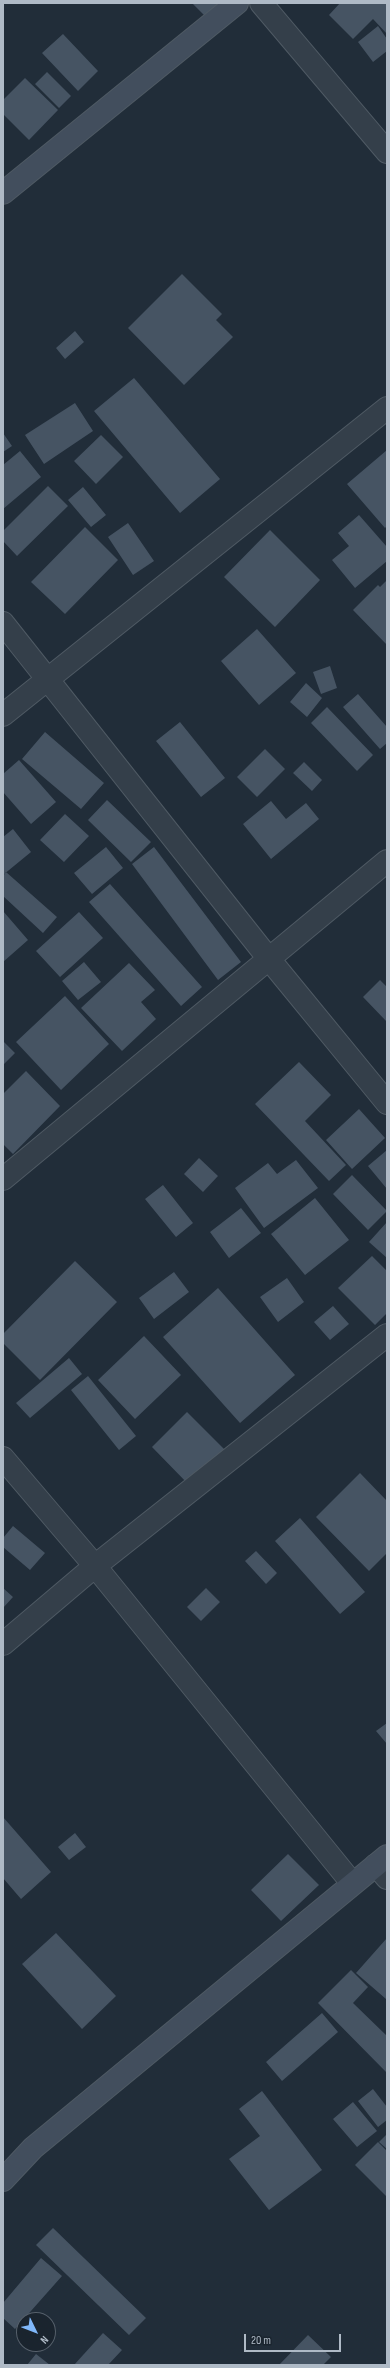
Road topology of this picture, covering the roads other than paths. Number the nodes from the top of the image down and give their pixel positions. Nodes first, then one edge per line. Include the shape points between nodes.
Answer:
1 (237, 3) edge
2 (261, 3) edge
3 (387, 152) edge
4 (3, 193) edge
5 (387, 408) edge
6 (3, 623) edge
7 (48, 679) junction
8 (3, 715) edge
9 (387, 861) edge
10 (269, 959) junction
11 (387, 1103) edge
12 (3, 1179) edge
13 (387, 1335) edge
14 (3, 1458) edge
15 (95, 1566) junction
16 (3, 1644) edge
17 (383, 1866) edge
18 (352, 1883) junction
19 (3, 2180) edge

1 - 4 street
2 - 3 street
5 - 7 street
6 - 7 street
7 - 8 street
7 - 10 street
9 - 10 street
10 - 11 street
10 - 12 street
13 - 15 street
14 - 15 street
15 - 16 street
15 - 18 street
17 - 18 street
18 - 19 street via 33,2148

